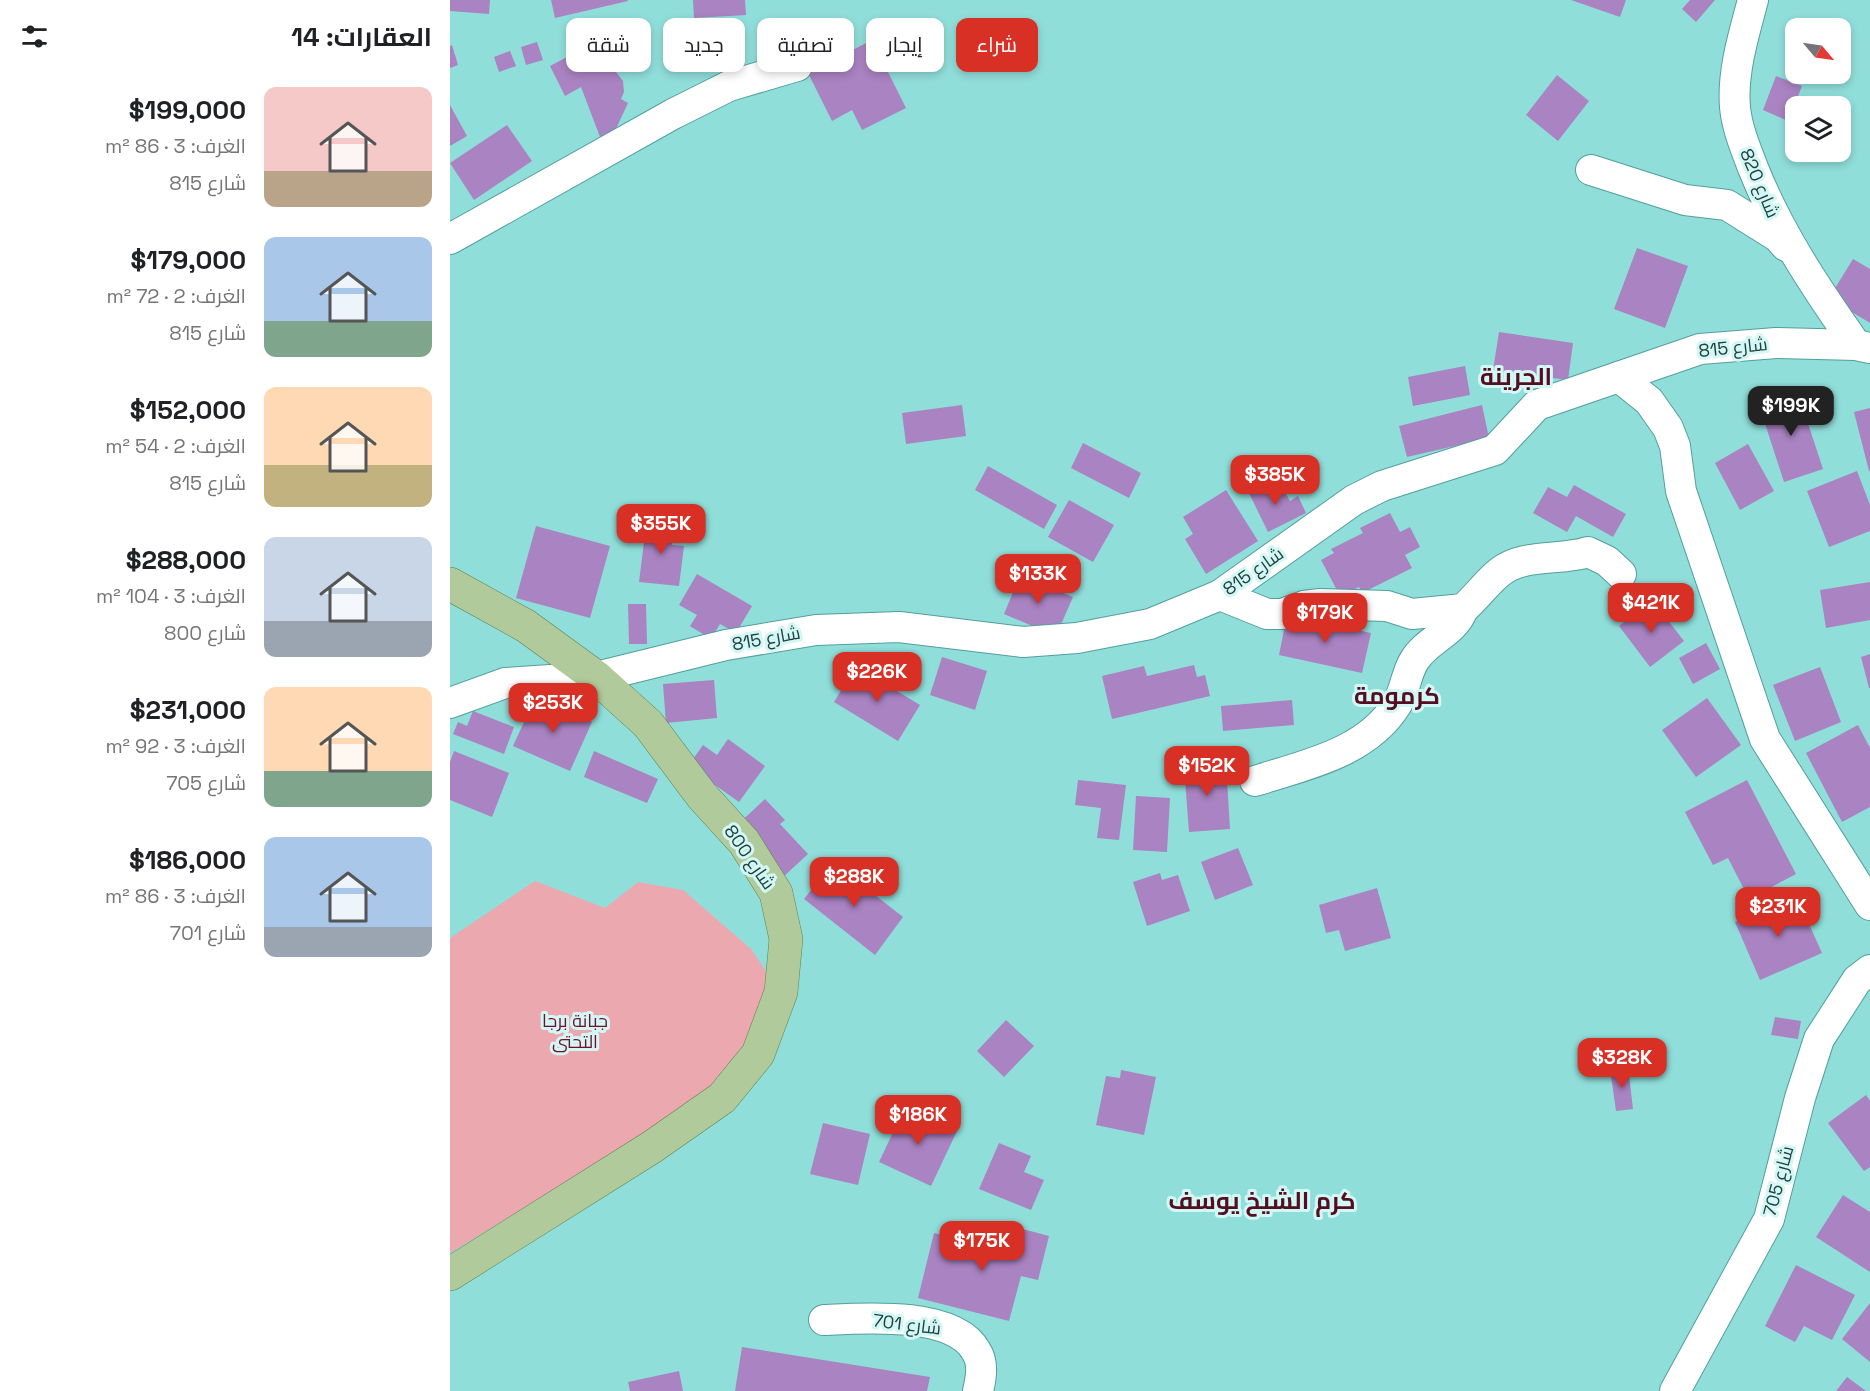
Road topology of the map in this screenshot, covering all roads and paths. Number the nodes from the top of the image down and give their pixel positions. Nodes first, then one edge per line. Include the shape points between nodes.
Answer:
1 (1754, 0) edge
2 (777, 72) edge
3 (1592, 171) dead end
4 (450, 238) edge
5 (1799, 262) junction
6 (1863, 346) edge
7 (1618, 376) junction
8 (1621, 574) dead end
9 (450, 584) edge
10 (1220, 595) junction
11 (1464, 609) junction
12 (596, 677) junction
13 (450, 703) edge
14 (1255, 781) dead end
15 (1870, 905) edge
16 (1870, 970) edge
17 (450, 1274) edge
18 (824, 1320) dead end
19 (978, 1391) edge
20 (1675, 1391) edge

1 - 5 street, شارع 820 via 1737,68 1735,107 1741,137 1767,204
2 - 4 street via 729,86 673,114
3 - 5 street via 1685,200 1727,205 1778,237
5 - 6 street, شارع 820
6 - 7 street, شارع 815 via 1776,343 1700,349
7 - 10 street, شارع 815 via 1537,405 1495,450 1382,486 1354,500
7 - 15 street via 1649,401 1671,437 1681,491 1765,739
8 - 11 street via 1607,561 1588,552 1569,558 1521,562 1501,571
9 - 12 main road, شارع 800 via 526,626
10 - 11 street via 1267,614 1320,604 1387,606 1412,614
10 - 12 street, شارع 815 via 1150,624 1077,638 1023,642 899,627 816,630 726,645
11 - 14 street via 1459,621 1426,646 1414,662 1398,704 1381,723 1348,750
12 - 13 street, شارع 815 via 504,683
12 - 17 main road, شارع 800 via 648,724 702,796 744,842 776,893 786,939 781,992 758,1054 722,1098 652,1147
16 - 20 street, شارع 705 via 1857,980 1819,1039 1768,1219
18 - 19 street, شارع 701 via 877,1317 946,1328 962,1335 977,1351 982,1372

